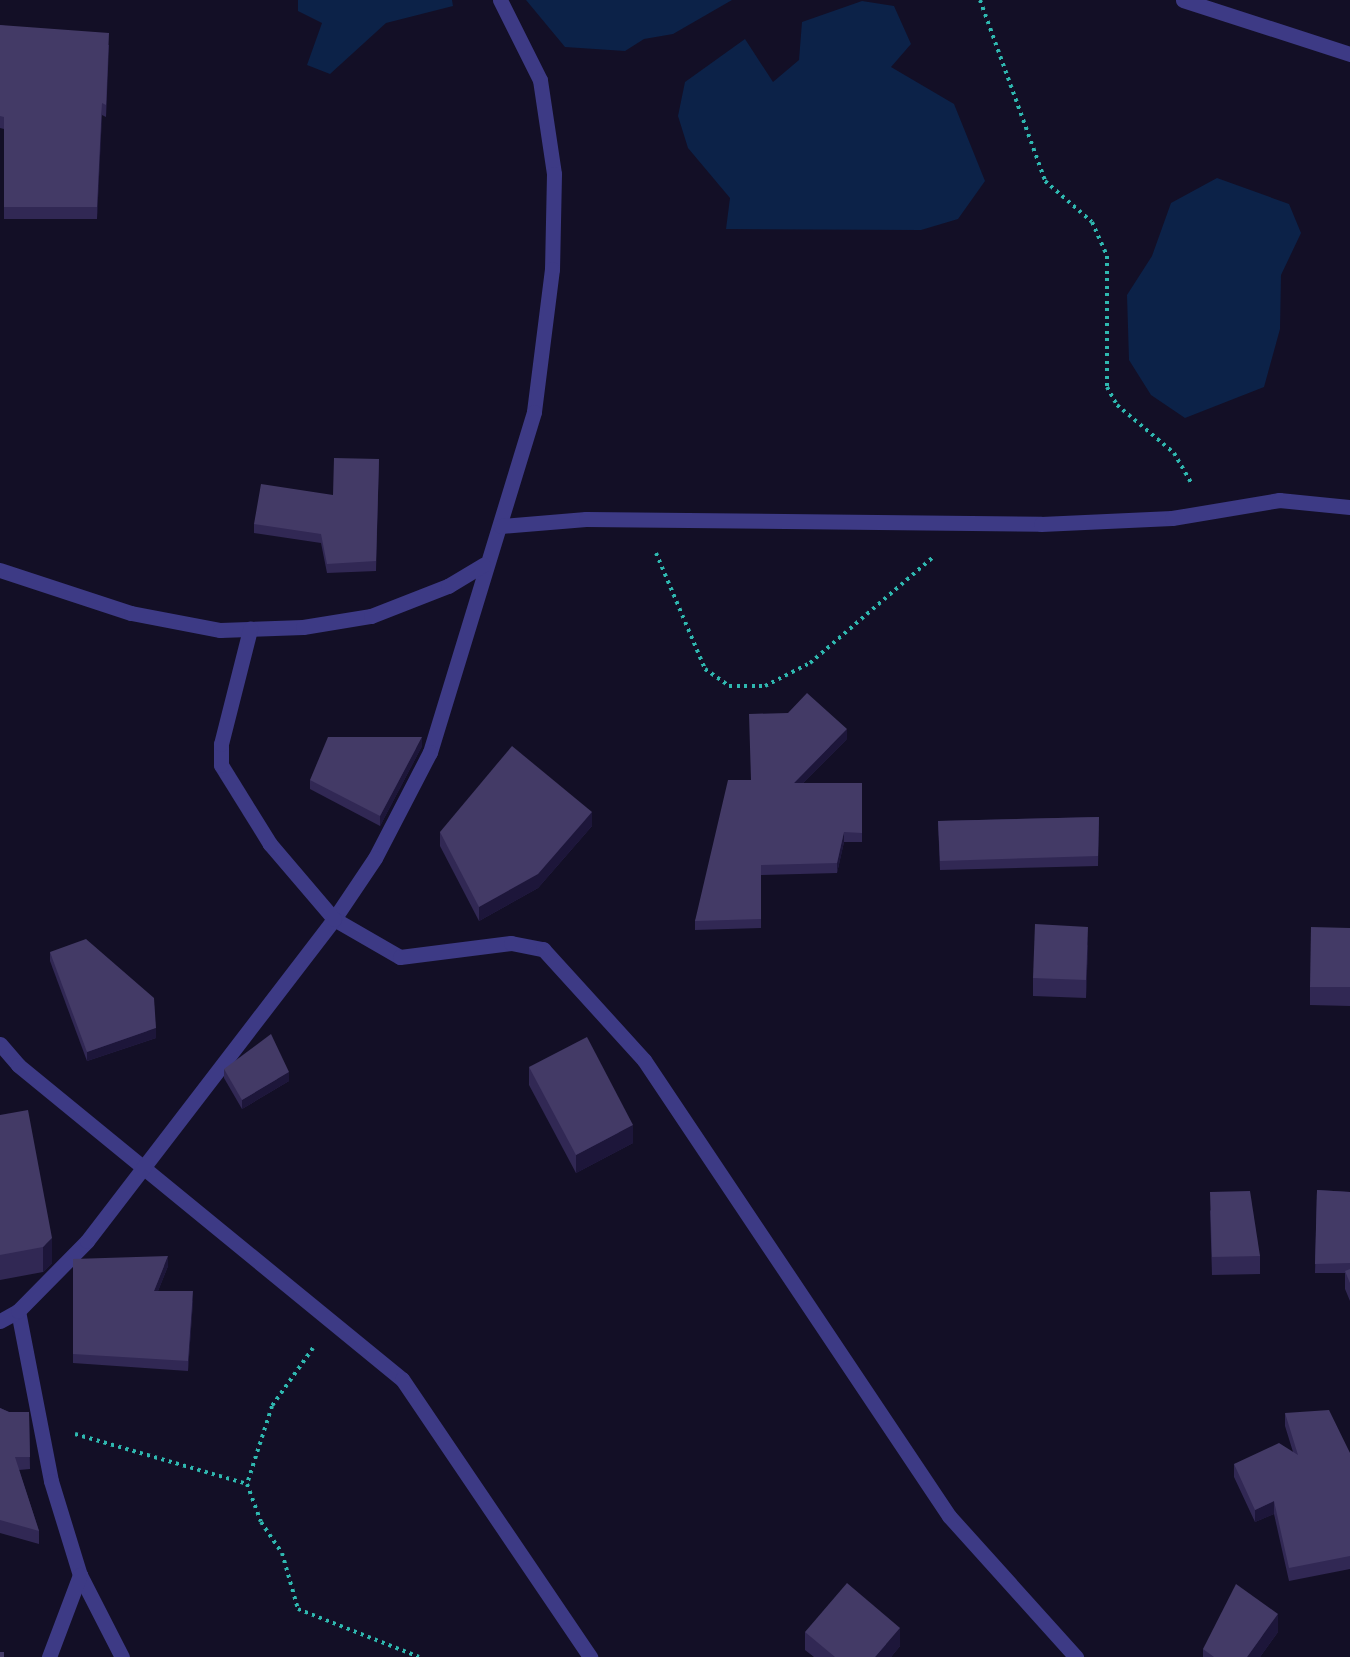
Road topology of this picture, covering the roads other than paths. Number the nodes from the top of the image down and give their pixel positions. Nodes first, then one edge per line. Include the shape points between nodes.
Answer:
1 (500, 0) edge
2 (1183, 0) edge
3 (1350, 54) edge
4 (1350, 507) edge
5 (501, 526) junction
6 (483, 565) junction
7 (0, 570) edge
8 (250, 629) junction
9 (334, 920) junction
10 (0, 1044) edge
11 (141, 1165) junction
12 (18, 1311) junction
13 (0, 1320) edge
14 (80, 1575) junction
15 (49, 1657) edge
16 (122, 1657) edge
17 (590, 1657) edge
18 (1076, 1657) edge

1 - 5 street via 540,80 554,174 552,268 541,367 524,451
2 - 3 street
4 - 5 street via 1279,500 1172,518 971,524 626,519
5 - 6 street
6 - 8 street via 448,586 371,616
6 - 9 street via 430,752 375,858
7 - 8 street via 131,613 220,630
8 - 9 street via 221,744 222,765 270,844
9 - 11 street
9 - 18 street via 400,957 512,943 543,949 644,1060 949,1516
10 - 11 street via 18,1065
11 - 12 street via 87,1241
11 - 17 street via 402,1379
12 - 13 street
12 - 14 street via 36,1423
14 - 15 street
14 - 16 street

